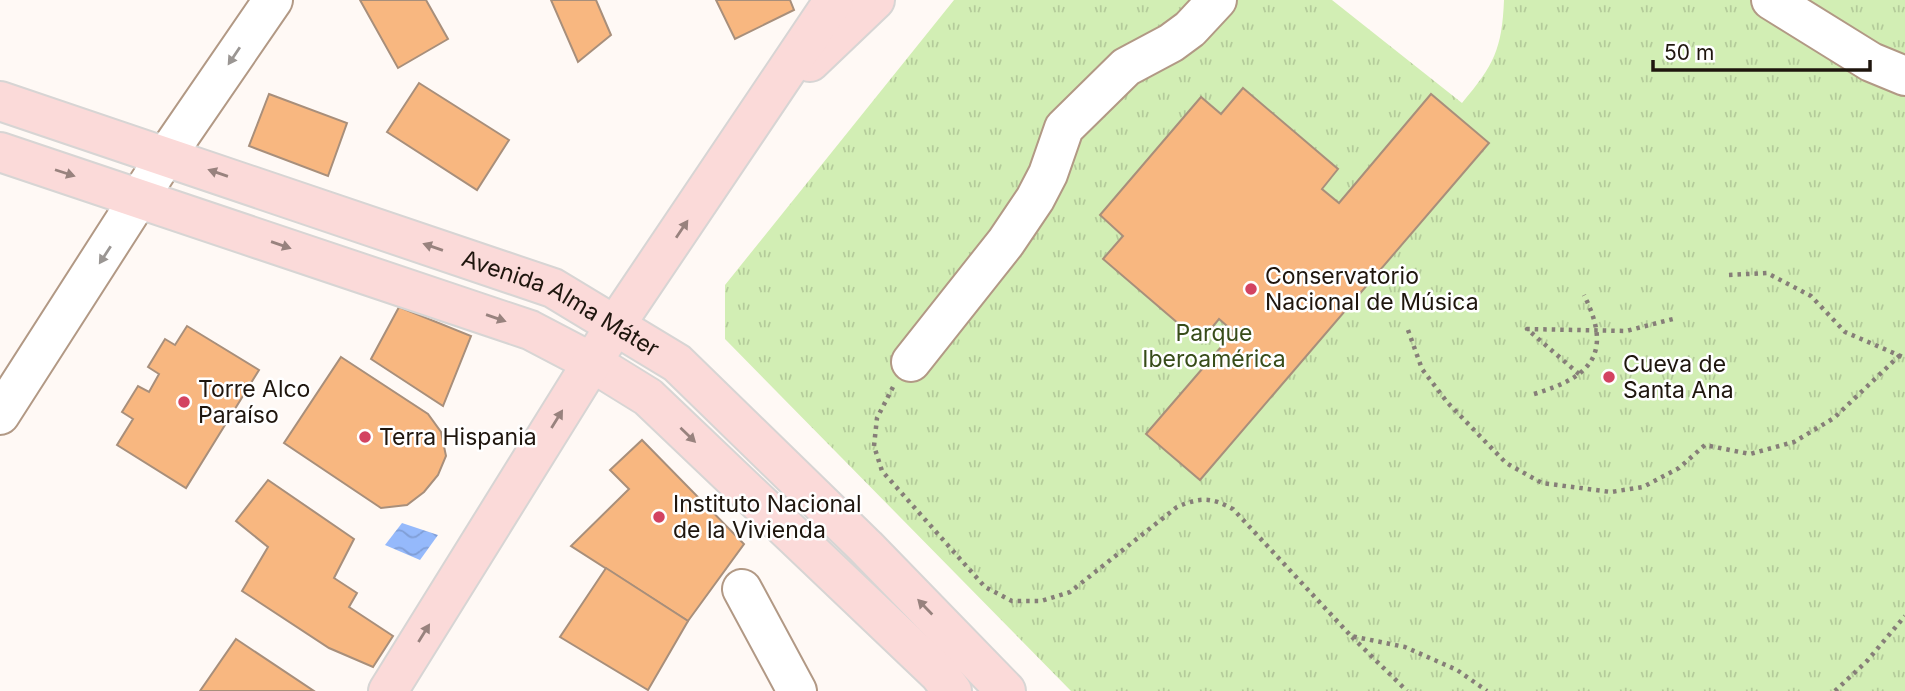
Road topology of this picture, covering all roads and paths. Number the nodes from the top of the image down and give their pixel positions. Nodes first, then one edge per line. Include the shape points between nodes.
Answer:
1 (272, 0) edge
2 (834, 0) edge
3 (875, 0) edge
4 (1217, 0) edge
5 (1771, 0) edge
6 (1894, 64) edge
7 (772, 96) junction
8 (0, 101) edge
9 (0, 152) edge
10 (166, 156) junction
11 (142, 197) junction
12 (1730, 275) dead end
13 (1584, 295) dead end
14 (1673, 319) dead end
15 (616, 324) junction
16 (1408, 330) dead end
17 (1599, 332) junction
18 (1902, 356) edge
19 (911, 362) joint
20 (593, 363) junction
21 (1579, 374) junction
22 (1534, 394) dead end
23 (0, 415) edge
24 (742, 589) dead end
25 (1905, 616) edge
26 (1351, 636) junction
27 (944, 676) edge
28 (388, 691) edge
29 (797, 691) edge
30 (1006, 691) edge
31 (1407, 691) edge
32 (1487, 691) edge
33 (1835, 691) edge

1 -> 10 street
2 - 7 main road
3 - 7 main road
4 - 19 street via 1171,43 1126,66 1064,128 1035,199
5 - 6 street
15 -> 7 main road
8 - 10 main road, Avenida Alma Máter
9 -> 11 main road, Avenida Alma Máter
10 - 11 street
15 -> 10 main road, Avenida Alma Máter via 553,288
11 -> 20 main road, Avenida Alma Máter via 530,330
11 -> 23 street
12 - 18 path via 1768,273 1811,296 1845,332
13 - 17 path
14 - 17 path via 1626,331
15 - 20 main road
27 -> 15 main road, Avenida Alma Máter via 677,363
16 - 18 path via 1422,369 1506,463 1542,483 1611,492 1643,487 1679,468 1705,445 1750,454 1794,442 1834,418
17 - 21 path via 1589,365
17 - 21 path via 1527,328
19 - 26 path via 877,418 874,446 882,471 985,587 1012,601 1041,601 1070,592 1177,507 1214,498 1233,509
20 -> 27 main road, Avenida Alma Máter via 649,397
28 -> 20 main road
21 - 22 path
24 - 29 street
25 - 33 path
26 - 31 path
26 - 32 path via 1405,647 1457,670
27 - 30 main road, Avenida Alma Máter

